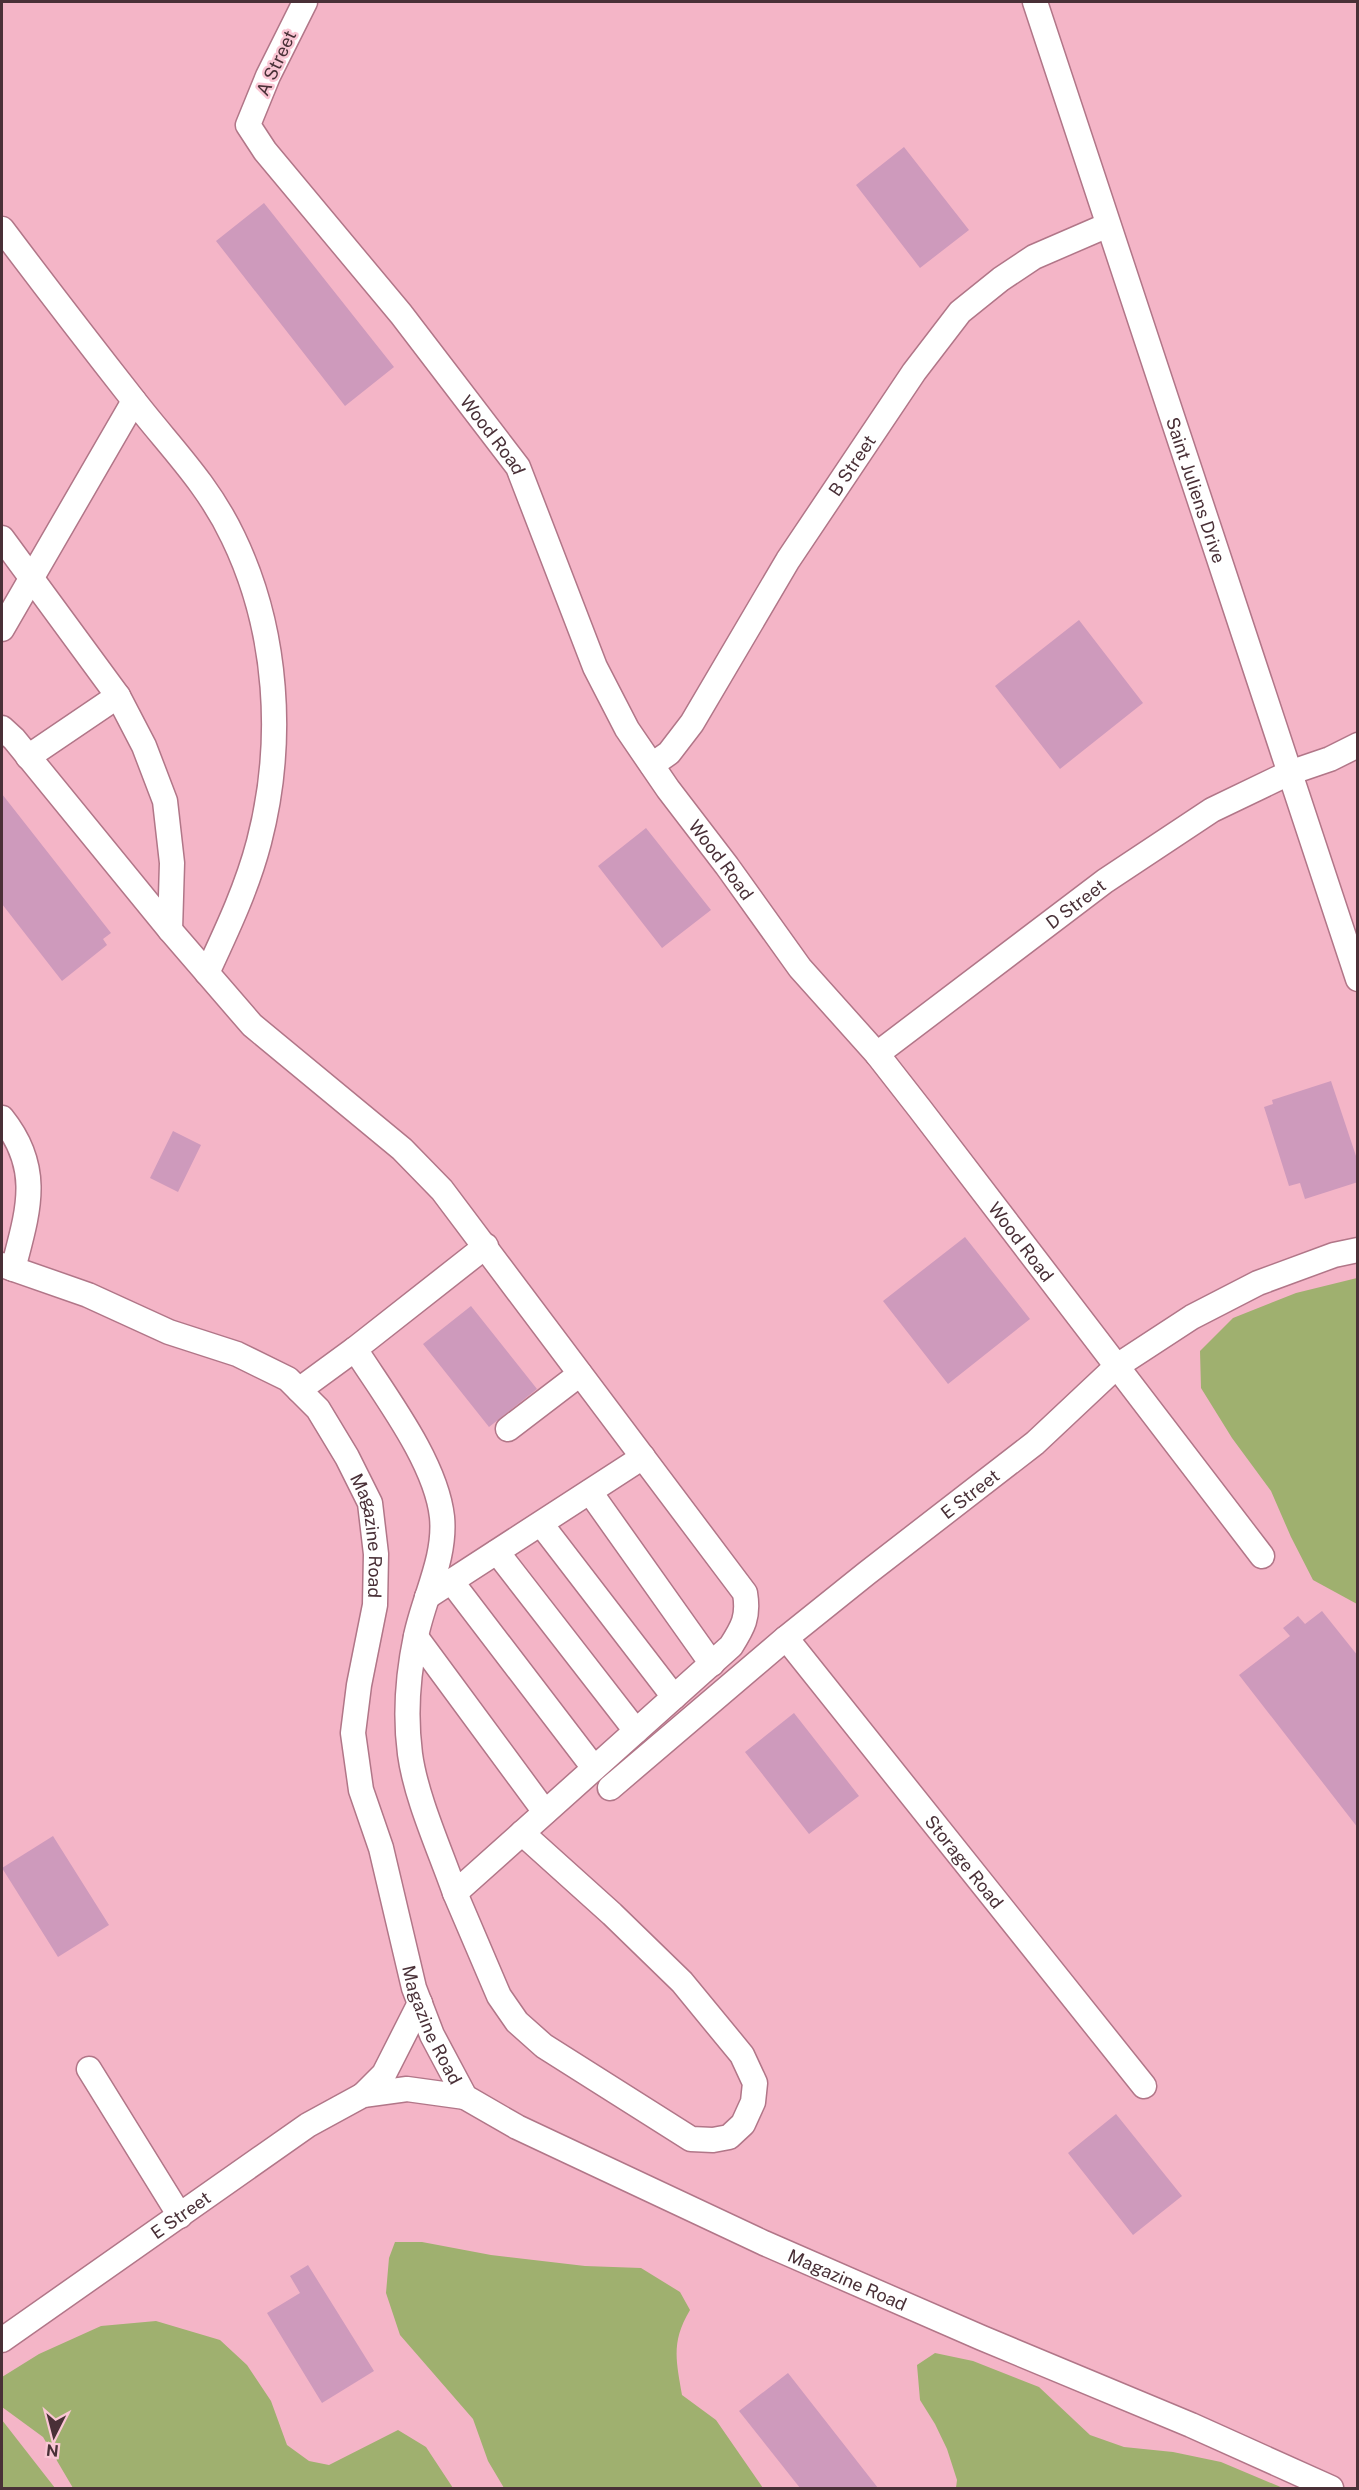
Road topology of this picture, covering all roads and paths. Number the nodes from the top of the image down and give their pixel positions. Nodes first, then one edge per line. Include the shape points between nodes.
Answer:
1 (305, 2) edge
2 (1035, 2) edge
3 (248, 125) joint
4 (1108, 225) junction
5 (2, 230) edge
6 (134, 401) junction
7 (2, 538) edge
8 (31, 578) junction
9 (5, 615) edge
10 (118, 696) junction
11 (2, 728) edge
12 (1358, 745) edge
13 (28, 757) junction
14 (652, 765) junction
15 (1289, 773) junction
16 (170, 930) junction
17 (207, 973) junction
18 (1358, 979) edge
19 (877, 1054) junction
20 (2, 1118) edge
21 (486, 1246) junction
22 (1358, 1250) edge
23 (7, 1267) edge
24 (354, 1349) junction
25 (1117, 1366) junction
26 (580, 1374) junction
27 (299, 1390) junction
28 (508, 1429) dead end
29 (643, 1457) junction
30 (590, 1492) junction
31 (541, 1524) junction
32 (497, 1552) junction
33 (1262, 1556) dead end
34 (451, 1581) junction
35 (427, 1597) junction
36 (416, 1637) junction
37 (786, 1638) junction
38 (712, 1664) junction
39 (674, 1697) junction
40 (636, 1731) junction
41 (594, 1768) junction
42 (610, 1788) dead end
43 (544, 1812) junction
44 (522, 1833) junction
45 (455, 1893) junction
46 (420, 2003) junction
47 (89, 2069) dead end
48 (1144, 2086) dead end
49 (363, 2095) junction
50 (465, 2097) junction
51 (180, 2216) junction
52 (2, 2340) edge
53 (1331, 2488) edge

1 - 3 street, A Street
2 - 4 street, Saint Juliens Drive
3 - 14 street, Wood Road via 518,467 595,667 627,729
4 - 14 street, B Street via 1034,257 960,312 914,372 788,560 692,723 669,753
4 - 15 street, Saint Juliens Drive
5 - 6 street
6 - 8 street
6 - 17 street via 204,487 233,537 261,610 273,675 269,788 259,842 236,913
7 - 8 street
8 - 9 street
8 - 10 street
10 - 13 street
10 - 16 street via 144,746 165,801 172,863
11 - 13 street
12 - 15 street, D Street
13 - 16 street
14 - 19 street, Wood Road via 800,968
15 - 18 street, Saint Juliens Drive
15 - 19 street, D Street via 1212,810 1105,881
16 - 17 street
17 - 21 street via 252,1025 402,1149 442,1190
19 - 25 street, Wood Road
20 - 23 street via 24,1155 29,1176 27,1213
21 - 24 street
21 - 26 street
22 - 25 street, E Street via 1258,1283 1192,1317
23 - 27 street, Magazine Road via 88,1295 169,1332 237,1354 288,1379
24 - 27 street
24 - 35 street via 403,1423 438,1498 442,1541
25 - 33 street, Wood Road
25 - 37 street, E Street via 1035,1443
26 - 28 street
26 - 29 street
27 - 46 street, Magazine Road via 318,1409 370,1503 376,1554 375,1605 353,1733 361,1790 381,1848
29 - 30 street
29 - 38 street via 746,1593 748,1609 743,1627 731,1646
30 - 31 street
30 - 38 street
31 - 32 street
31 - 39 street
32 - 34 street
32 - 40 street
34 - 35 street
34 - 41 street
35 - 36 street
36 - 43 street
36 - 45 street via 408,1697 410,1755
37 - 42 street, E Street
37 - 48 street, Storage Road
38 - 39 street
39 - 40 street
40 - 41 street
41 - 43 street
43 - 44 street
44 - 45 street
44 - 45 street via 682,1982 742,2055 755,2082 753,2102 743,2124 729,2137 692,2139 544,2046 517,2022 500,1995
46 - 49 street, E Street via 384,2074
46 - 50 street, Magazine Road
47 - 51 street
49 - 50 street, E Street via 407,2089
49 - 51 street, E Street via 308,2125
50 - 53 street, Magazine Road via 517,2127 764,2243
51 - 52 street, E Street

